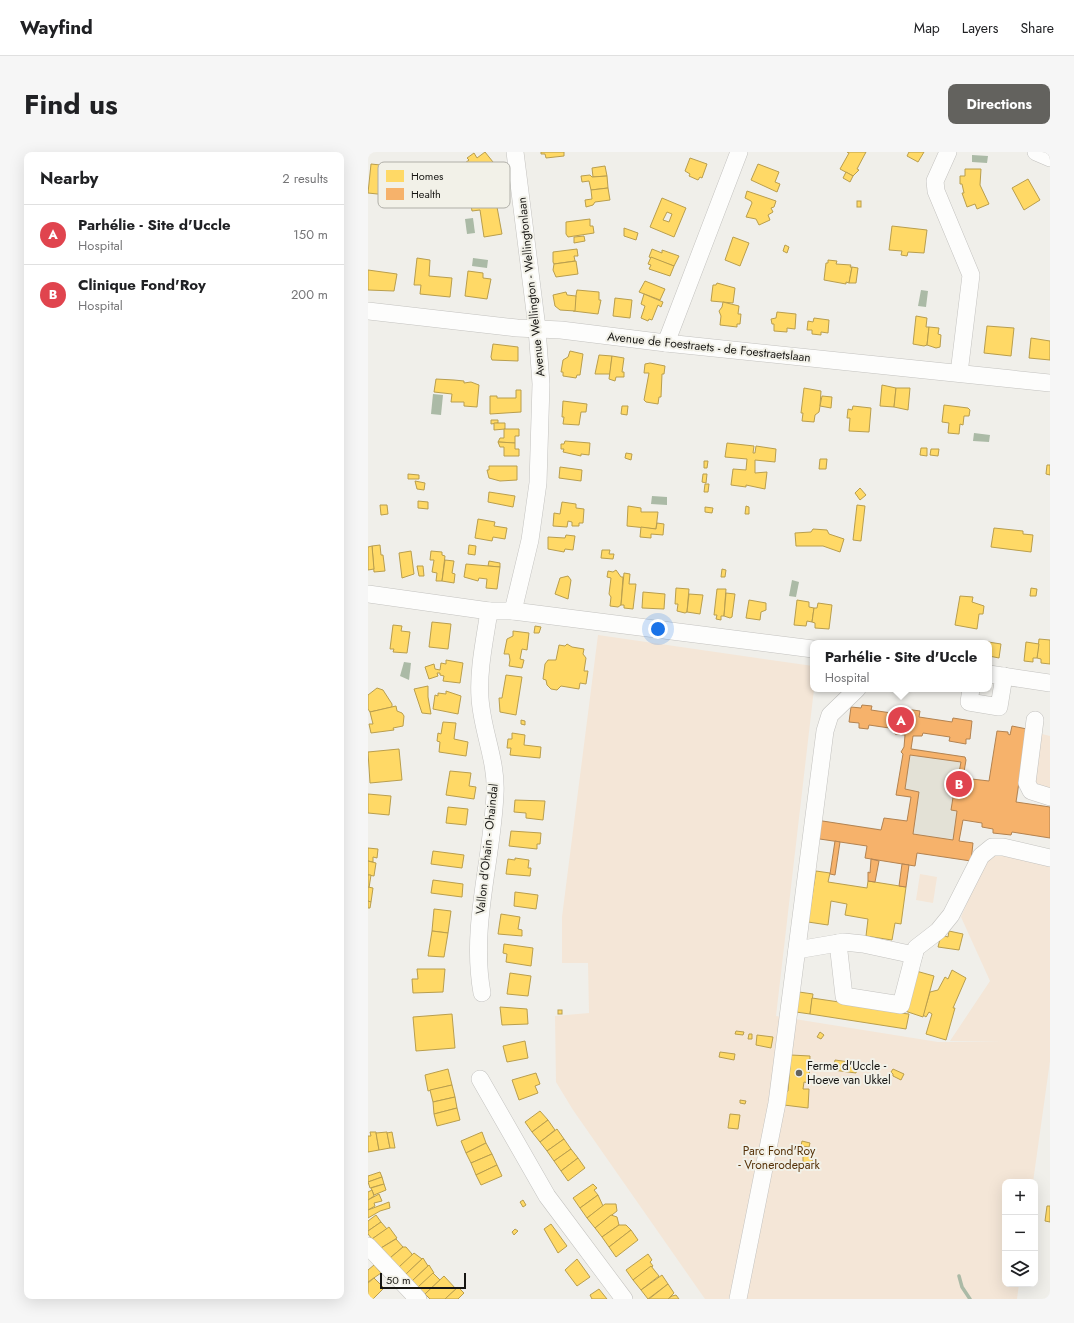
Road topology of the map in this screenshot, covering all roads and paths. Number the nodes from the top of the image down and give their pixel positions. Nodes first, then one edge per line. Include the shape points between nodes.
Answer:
1 (515, 152) edge
2 (739, 152) edge
3 (948, 152) edge
4 (1036, 152) edge
5 (1050, 158) edge
6 (368, 311) edge
7 (537, 328) junction
8 (666, 343) junction
9 (959, 373) junction
10 (1050, 383) edge
11 (368, 594) edge
12 (489, 610) junction
13 (513, 611) junction
14 (810, 649) edge
15 (997, 675) edge
16 (1050, 683) edge
17 (854, 692) edge
18 (968, 698) edge
19 (1035, 720) dead end
20 (1050, 797) edge
21 (1050, 858) edge
22 (838, 943) junction
23 (797, 950) junction
24 (914, 956) junction
25 (482, 993) dead end
26 (480, 1079) dead end
27 (368, 1246) edge
28 (418, 1299) edge
29 (624, 1299) edge
30 (738, 1299) edge

1 - 7 street, Avenue Wellington - Wellingtonlaan
2 - 8 street
3 - 9 street via 935,181 936,191 971,274
4 - 5 street
6 - 7 street, Avenue de Foestraets - de Foestraetslaan via 507,327
7 - 8 street, Avenue de Foestraets - de Foestraetslaan
7 - 13 street, Avenue Wellington - Wellingtonlaan via 541,384 538,483 530,540
8 - 9 street, Avenue de Foestraets - de Foestraetslaan
9 - 10 street, Avenue de Foestraets - de Foestraetslaan
11 - 12 street
12 - 13 street
12 - 25 street, Vallon d'Ohain - Ohaindal via 480,672 480,699 494,766 495,793 478,926 478,970
13 - 14 street
15 - 16 street
15 - 18 street via 1004,708
17 - 23 street via 830,715 825,731 823,788
19 - 20 street via 1027,783 1031,791
21 - 24 street via 1003,847 992,847 981,856 950,915 938,931 916,948
22 - 23 street
22 - 24 street via 863,944
22 - 24 street via 844,996 901,1006
23 - 30 street via 777,1103
26 - 29 street via 547,1196
27 - 28 street

